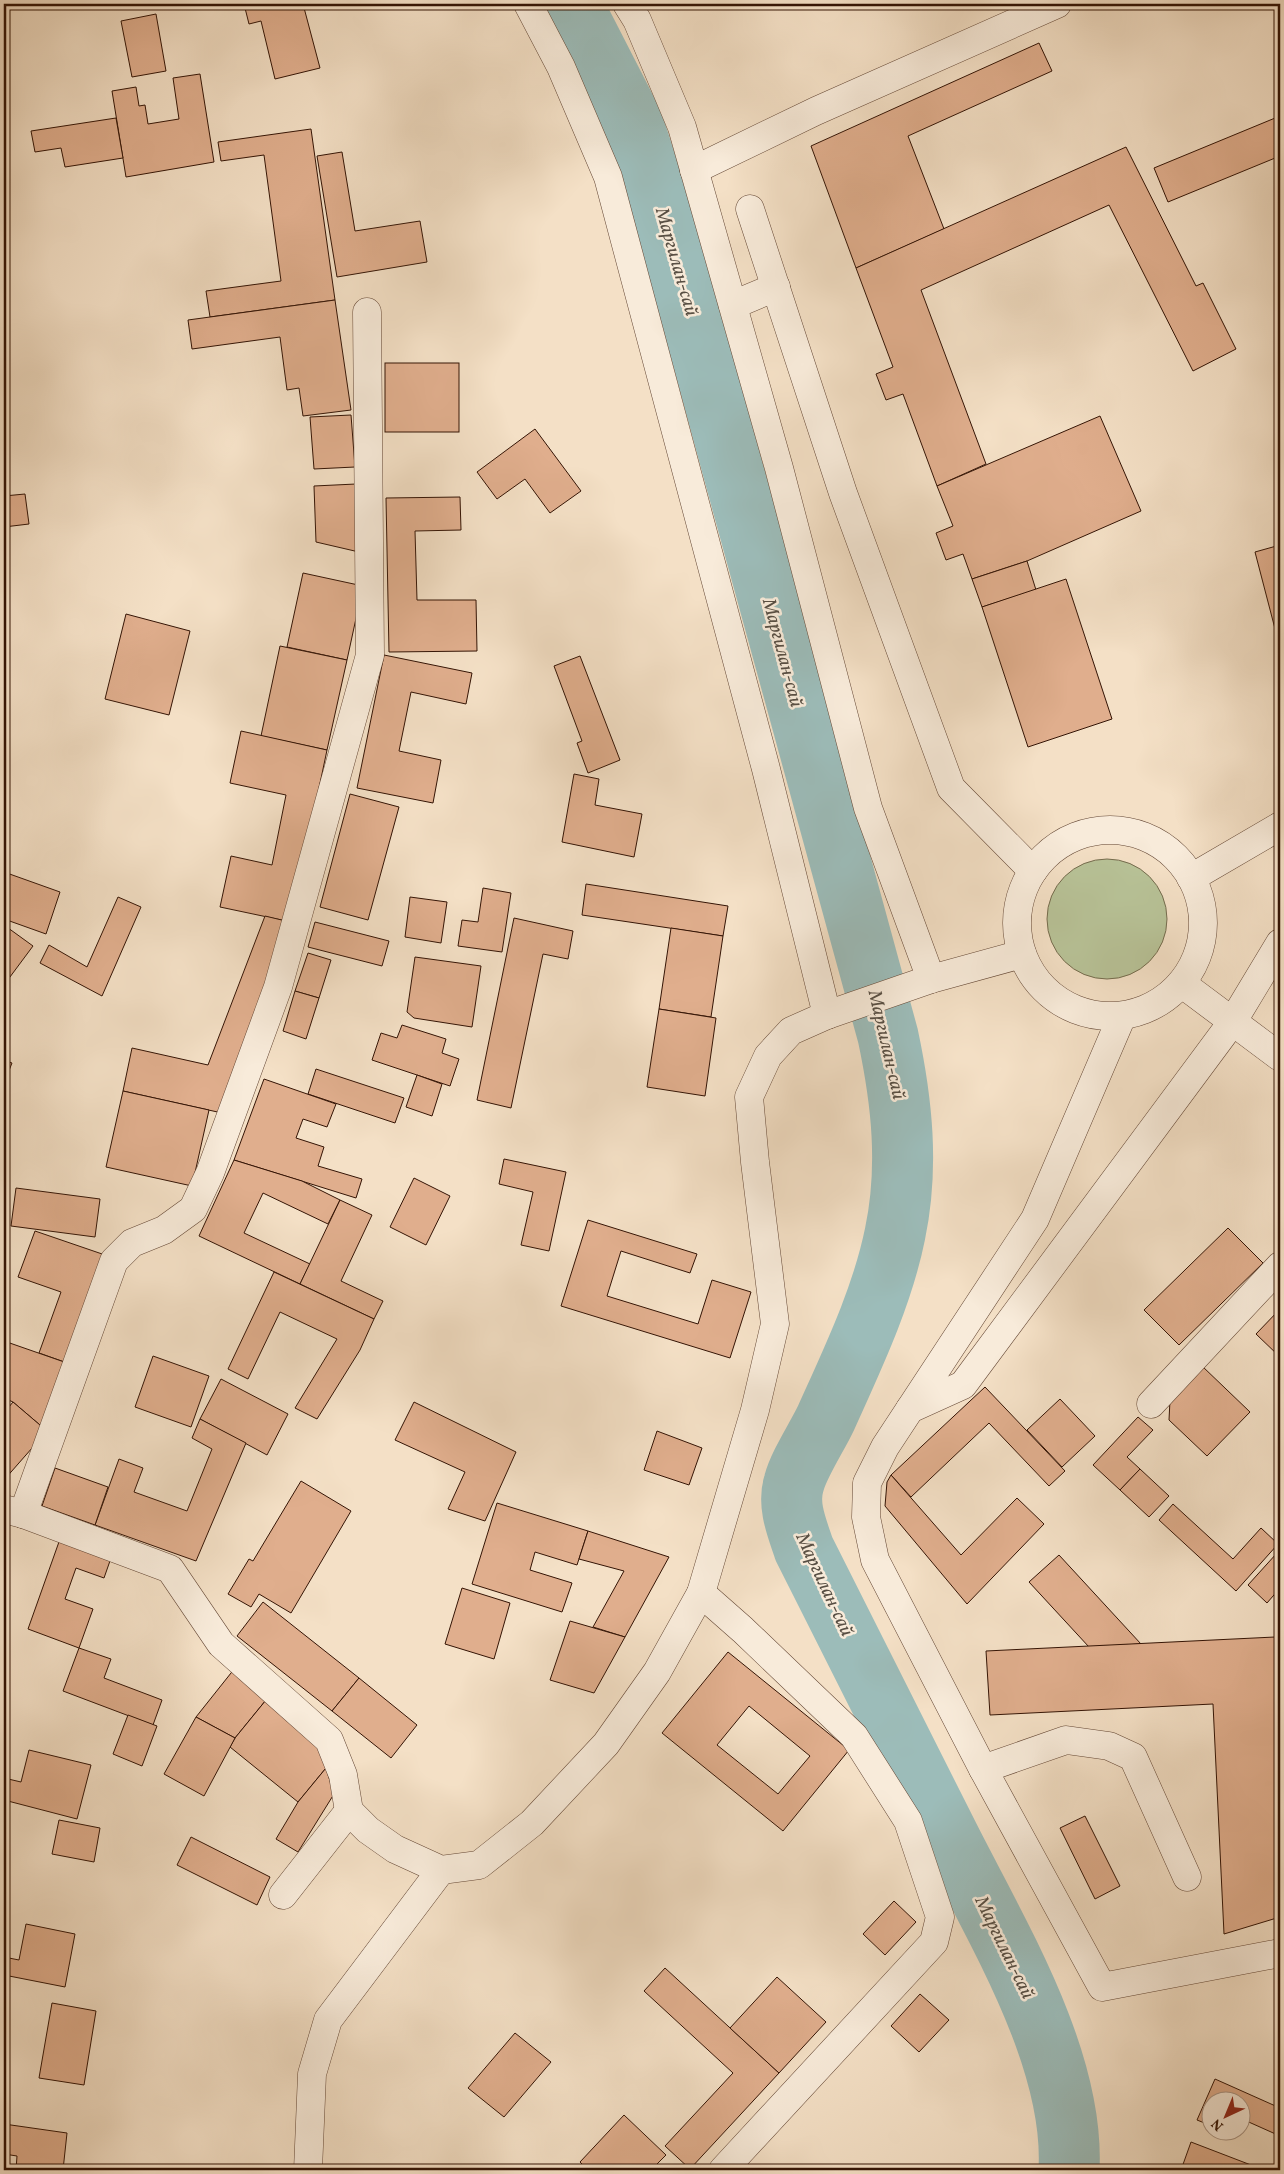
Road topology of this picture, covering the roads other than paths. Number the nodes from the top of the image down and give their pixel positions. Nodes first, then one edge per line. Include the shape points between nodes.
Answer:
1 (528, 4) edge
2 (627, 4) edge
3 (1057, 4) edge
4 (694, 170) junction
5 (750, 209) dead end
6 (776, 287) junction
7 (733, 305) junction
8 (366, 312) dead end
9 (1280, 826) edge
10 (1033, 871) junction
11 (1191, 878) junction
12 (1280, 943) edge
13 (1022, 954) junction
14 (930, 979) junction
15 (1181, 983) junction
16 (827, 1014) junction
17 (1122, 1016) junction
18 (1233, 1021) junction
19 (1280, 1057) edge
20 (1280, 1266) edge
21 (1151, 1404) dead end
22 (910, 1409) junction
23 (13, 1511) edge
24 (701, 1593) junction
25 (983, 1769) junction
26 (349, 1811) junction
27 (441, 1870) junction
28 (1187, 1877) dead end
29 (283, 1895) dead end
30 (1280, 1952) edge
31 (308, 2170) edge
32 (723, 2170) edge

1 - 16 street via 561,67 608,177 766,769
2 - 4 street via 682,127
3 - 4 street via 816,111
4 - 7 street
5 - 6 street
6 - 7 street
6 - 10 street via 843,493 951,788
7 - 14 street via 780,468 868,808
8 - 23 street via 370,655 280,978 210,1173 193,1209 164,1230 132,1243 114,1261
9 - 11 street
10 - 11 street via 1063,842 1103,831 1144,837 1163,847
10 - 13 street via 1023,890 1018,911
11 - 15 street via 1198,895 1202,932 1199,951
12 - 18 street
13 - 14 street
13 - 17 street via 1044,989 1061,1002 1080,1011
14 - 16 street
15 - 17 street via 1154,1005
15 - 18 street
16 - 24 street via 791,1031 768,1056 749,1097 775,1324 755,1410
17 - 22 street via 1035,1218
18 - 19 street
18 - 22 street via 963,1385
20 - 21 street
22 - 25 street via 885,1447 867,1483 866,1517 875,1560
23 - 26 street via 170,1569 221,1644 329,1740 343,1776
24 - 27 street via 657,1672 606,1744 566,1787 532,1823 479,1865
24 - 32 street via 854,1736 908,1822 940,1917 934,1942
25 - 28 street via 1066,1740 1109,1746 1133,1757
25 - 30 street via 1102,1987
26 - 27 street via 368,1830 395,1848
26 - 29 street
27 - 31 street via 328,2020 312,2074

